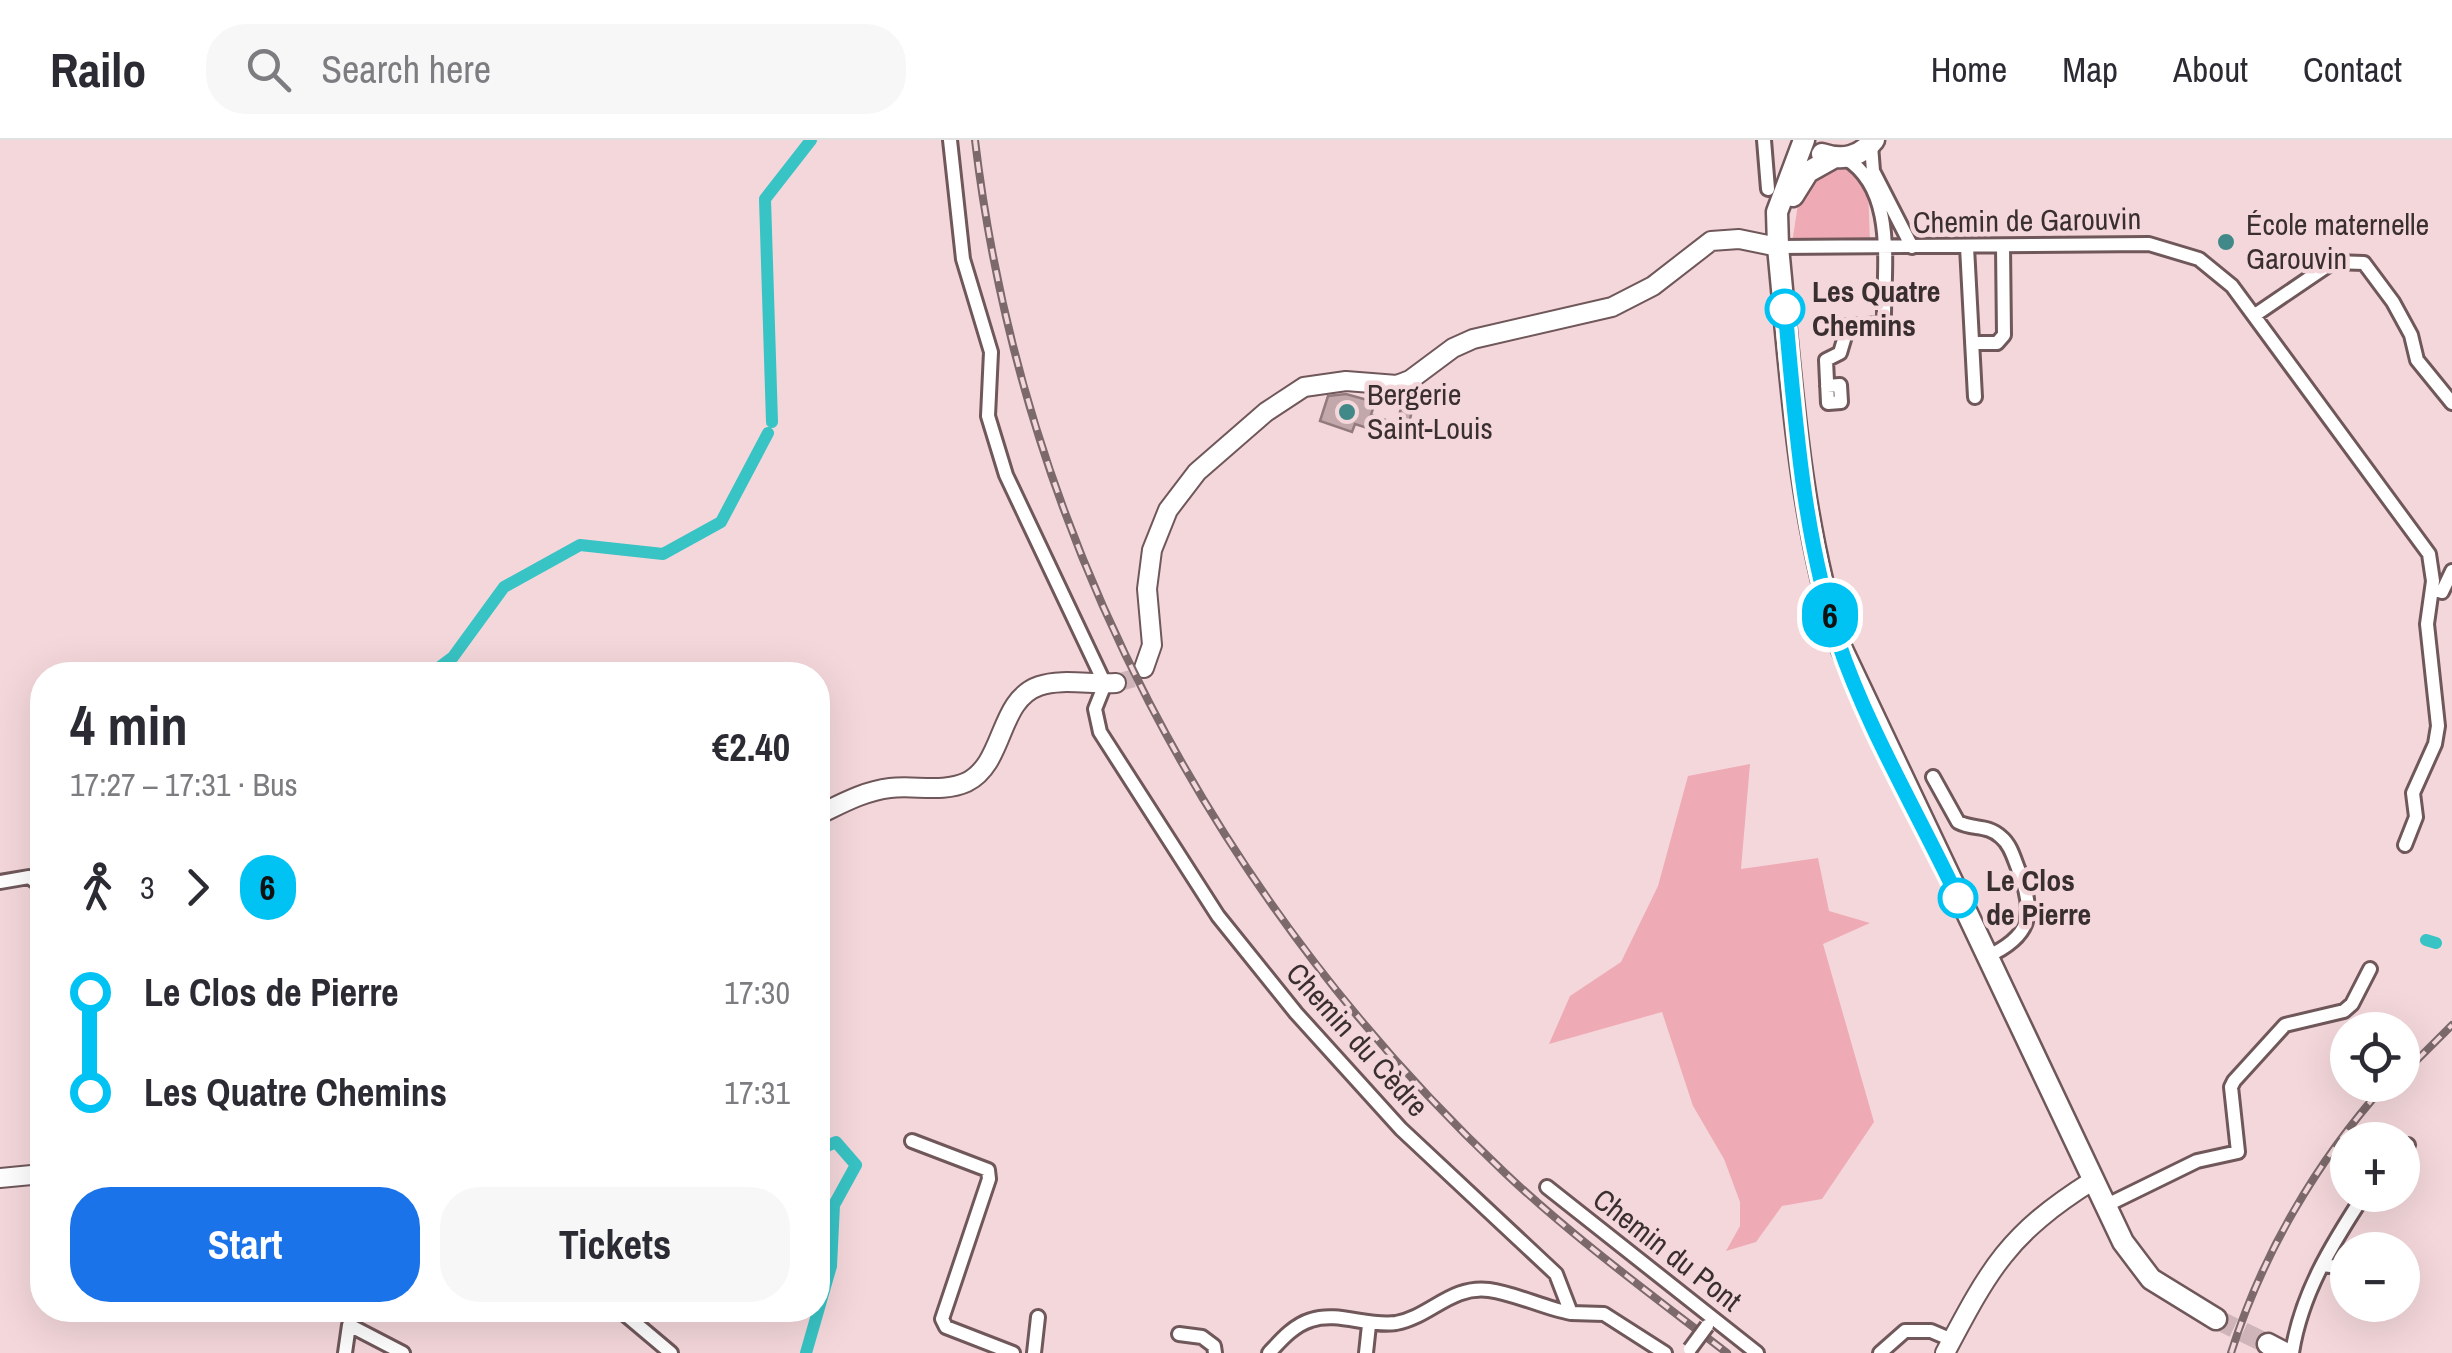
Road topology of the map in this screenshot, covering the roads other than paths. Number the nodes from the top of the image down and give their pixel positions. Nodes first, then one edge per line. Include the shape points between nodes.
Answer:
1 (950, 140) edge
2 (1764, 140) edge
3 (1805, 140) edge
4 (1872, 142) edge
5 (1839, 158) junction
6 (1768, 189) dead end
7 (1778, 242) junction
8 (2003, 246) junction
9 (1883, 247) junction
10 (1967, 247) junction
11 (1912, 248) junction
12 (2255, 315) junction
13 (1972, 343) junction
14 (1827, 386) dead end
15 (1975, 397) dead end
16 (2452, 403) edge
17 (2452, 571) edge
18 (2432, 589) junction
19 (1144, 668) dead end
20 (1111, 683) junction
21 (1933, 776) dead end
22 (830, 809) edge
23 (2405, 846) dead end
24 (30, 878) edge
25 (0, 882) edge
26 (1986, 957) junction
27 (2370, 969) dead end
28 (912, 1140) dead end
29 (30, 1175) edge
30 (0, 1178) edge
31 (2092, 1181) junction
32 (1547, 1187) dead end
33 (2105, 1206) junction
34 (2354, 1212) edge
35 (2322, 1265) junction
36 (2330, 1266) edge
37 (1571, 1313) junction
38 (1038, 1317) dead end
39 (2216, 1319) tunnel mouth
40 (634, 1322) edge
41 (1710, 1323) junction
42 (1369, 1325) junction
43 (1179, 1334) dead end
44 (1948, 1347) edge
45 (1688, 1351) edge
46 (345, 1353) edge
47 (403, 1353) edge
48 (671, 1353) edge
49 (1013, 1353) edge
50 (1034, 1353) edge
51 (1215, 1353) edge
52 (1270, 1353) edge
53 (1366, 1353) edge
54 (1665, 1353) edge
55 (1757, 1353) edge
56 (1880, 1353) edge
57 (2292, 1353) edge

1 - 20 street via 963,260 992,352 988,416 1006,475
2 - 6 street
3 - 5 main road
3 - 7 main road via 1778,212
4 - 5 main road
4 - 11 street via 1873,171
5 - 7 main road via 1819,163 1800,183
5 - 9 street via 1868,176 1882,207
7 - 9 street, Chemin de Garouvin
7 - 19 street via 1711,242 1612,308 1473,340 1397,385 1325,382 1284,397 1197,472 1168,510 1148,569 1152,645
7 - 26 main road via 1806,490 1830,613 1857,687
8 - 10 street, Chemin de Garouvin
8 - 12 street, Chemin de Garouvin via 2165,246 2214,270
8 - 13 street via 2004,334 1997,342
9 - 11 street, Chemin de Garouvin
9 - 14 street via 1884,324 1848,326 1840,353 1826,360
10 - 11 street, Chemin de Garouvin
10 - 13 street
12 - 16 street via 2334,262 2364,263 2394,302 2417,360
12 - 18 street, Chemin de Garouvin via 2423,543
13 - 15 street
17 - 18 street via 2442,592
18 - 23 street, Chemin de Garouvin via 2427,624 2438,726 2414,793 2416,817
20 - 22 street via 1042,684 1028,692 992,755 968,781 870,792
20 - 37 street, Chemin du Cèdre via 1096,709 1100,732 1218,916 1402,1128 1556,1274
21 - 26 street via 1958,822 1989,828 2008,844 2030,899 2015,942
24 - 25 street
26 - 31 main road
27 - 33 street via 2344,1012 2286,1025 2234,1081 2238,1152 2197,1161
28 - 49 street via 988,1170 942,1320
29 - 30 street
31 - 33 main road
31 - 44 street via 2052,1206 2001,1254
32 - 41 street, Chemin du Pont
33 - 39 main road via 2140,1268
34 - 35 street
35 - 36 street
35 - 57 street
37 - 42 street via 1490,1290 1468,1291 1400,1322
37 - 54 street via 1604,1314
38 - 50 street
40 - 48 street
41 - 45 street, bridge
41 - 55 street, Chemin du Pont
42 - 52 street via 1310,1320
42 - 53 street
43 - 51 street via 1202,1337
44 - 56 street via 1931,1331 1905,1331
46 - 47 street via 348,1325

